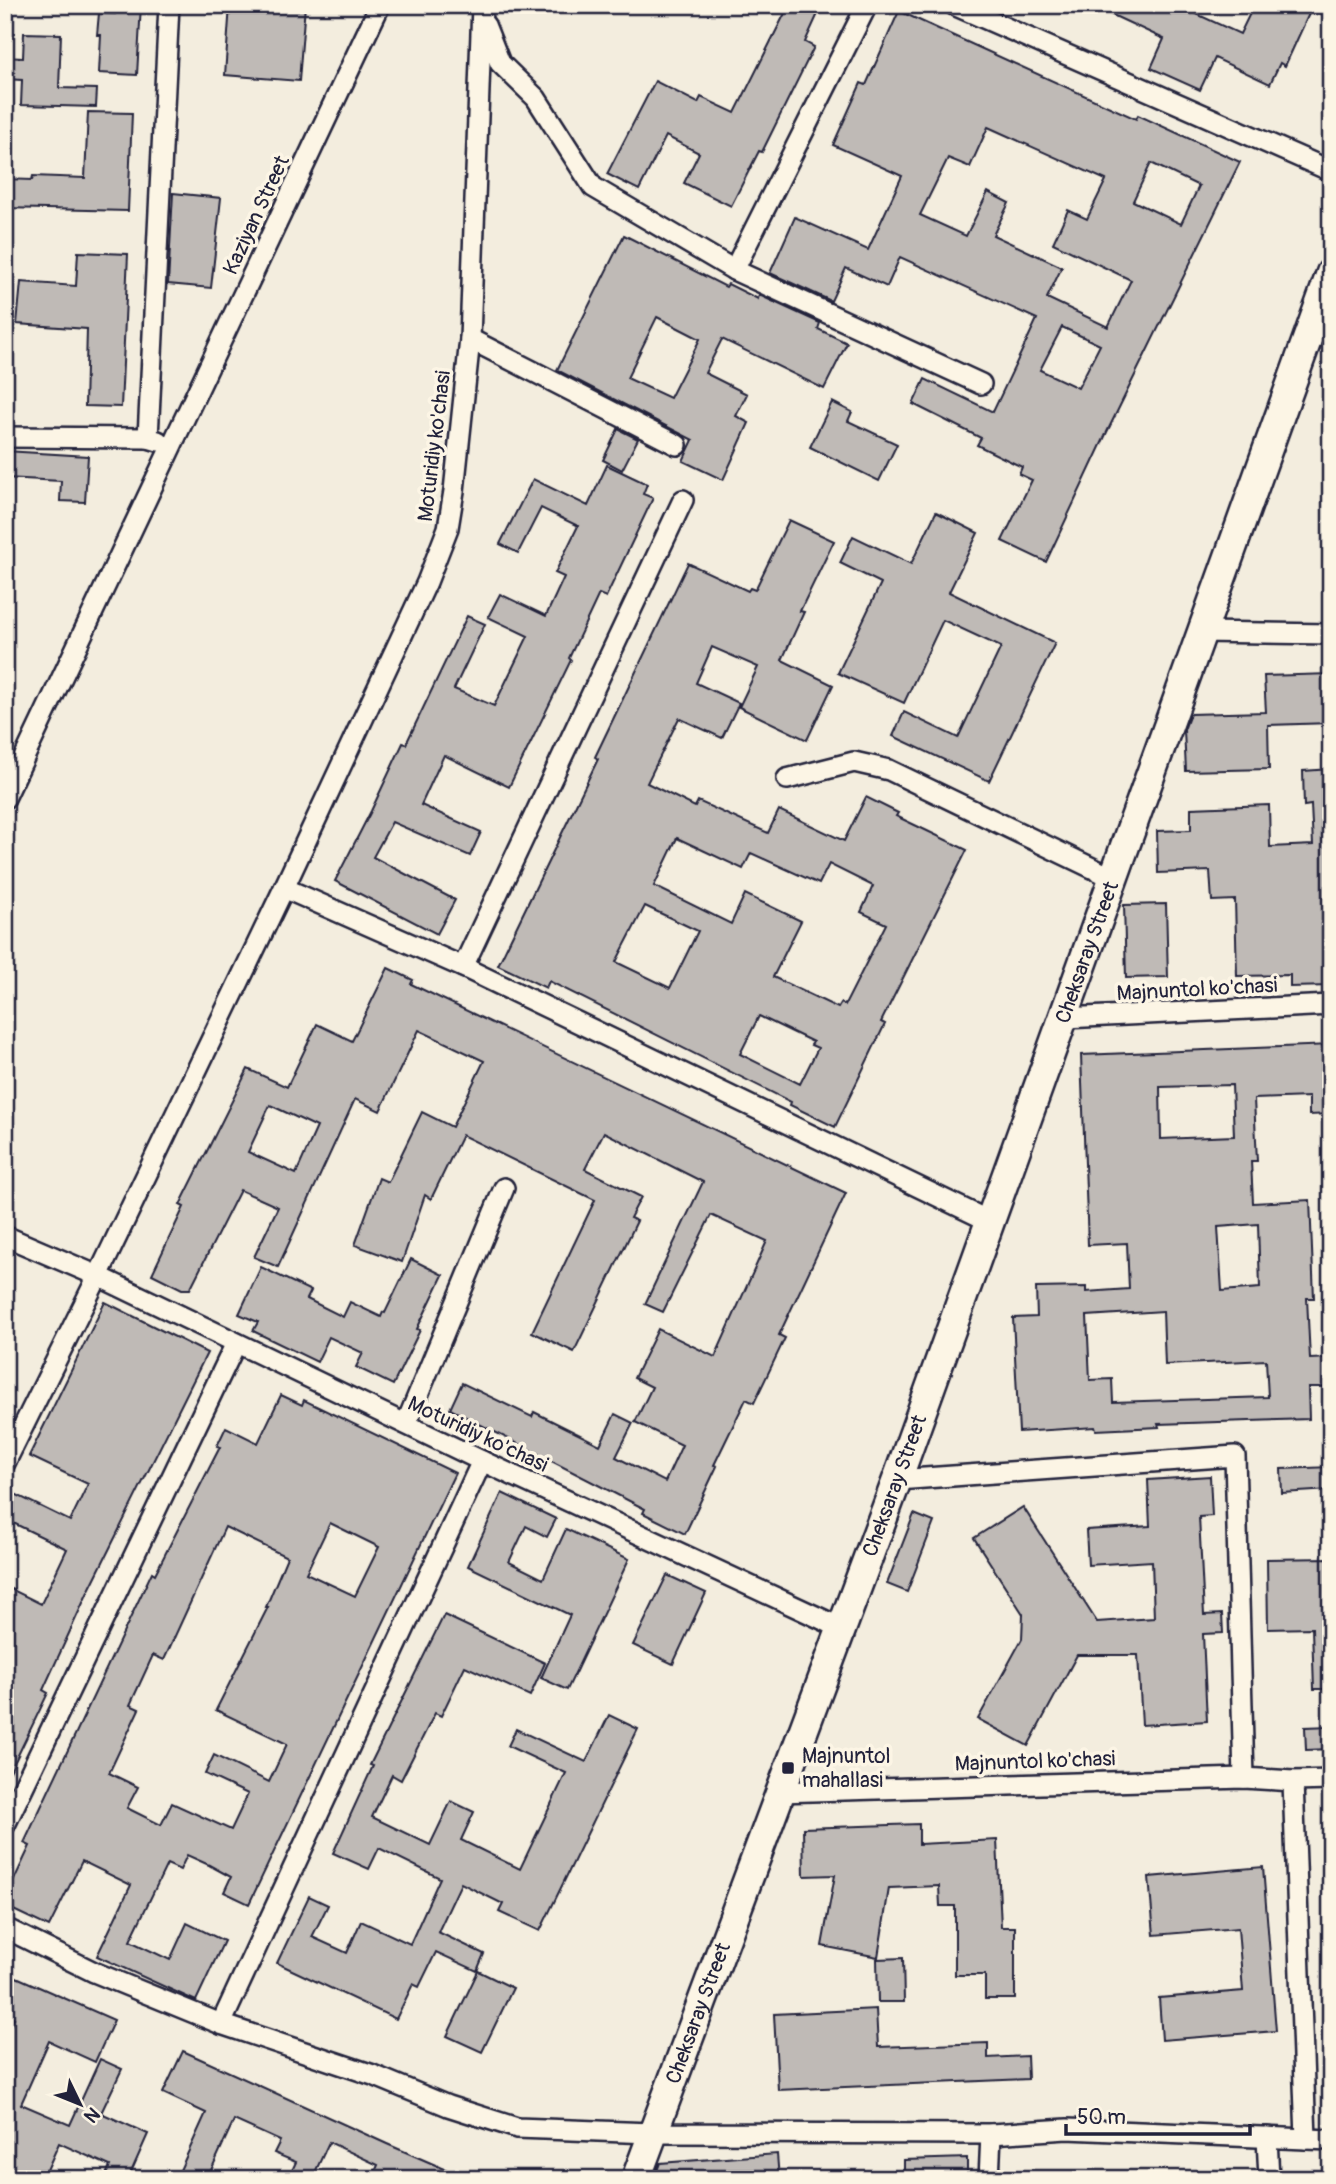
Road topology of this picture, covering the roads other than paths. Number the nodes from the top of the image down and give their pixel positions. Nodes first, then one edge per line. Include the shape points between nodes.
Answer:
1 (169, 5) edge
2 (380, 5) edge
3 (867, 5) edge
4 (954, 5) edge
5 (482, 11) edge
6 (1331, 171) edge
7 (734, 270) junction
8 (1329, 285) edge
9 (470, 338) junction
10 (981, 384) dead end
11 (5, 437) edge
12 (148, 438) junction
13 (173, 444) junction
14 (677, 444) dead end
15 (683, 500) dead end
16 (1201, 632) junction
17 (1331, 635) edge
18 (788, 779) dead end
19 (5, 798) edge
20 (1113, 878) junction
21 (284, 888) junction
22 (463, 967) junction
23 (1331, 1005) edge
24 (1065, 1018) junction
25 (504, 1188) dead end
26 (991, 1222) junction
27 (5, 1236) edge
28 (98, 1276) junction
29 (236, 1343) junction
30 (405, 1424) junction
31 (482, 1461) junction
32 (5, 1463) edge
33 (897, 1480) junction
34 (841, 1628) junction
35 (1244, 1778) junction
36 (1331, 1780) edge
37 (1293, 1781) junction
38 (779, 1792) junction
39 (5, 1825) edge
40 (5, 1928) edge
41 (221, 2024) junction
42 (653, 2133) junction
43 (991, 2134) junction
44 (1267, 2137) junction
45 (1306, 2139) junction
46 (1331, 2140) edge
47 (636, 2179) edge
48 (989, 2179) edge
49 (1269, 2179) edge

1 - 12 street
2 - 13 street, Kaziyan Street
3 - 7 street
4 - 6 street
5 - 7 street, Moturidiy ko'chasi via 500,63 536,98 593,187
5 - 9 street, Moturidiy ko'chasi
7 - 10 street, Moturidiy ko'chasi
8 - 16 street, Cheksaray Street
9 - 14 street
9 - 21 street, Moturidiy ko'chasi via 448,528
11 - 12 street
12 - 13 street
13 - 19 street, Kaziyan Street
15 - 22 street
16 - 17 street
16 - 20 street, Cheksaray Street
18 - 20 street via 854,762 889,770
20 - 24 street, Cheksaray Street
21 - 22 street
21 - 28 street, Moturidiy ko'chasi
22 - 26 street
23 - 24 street, Majnuntol ko'chasi
24 - 26 street, Cheksaray Street
25 - 30 street
26 - 33 street, Cheksaray Street
27 - 28 street, Moturidiy ko'chasi
28 - 29 street, Moturidiy ko'chasi
28 - 32 street, Moturidiy ko'chasi
29 - 30 street, Moturidiy ko'chasi
29 - 39 street
30 - 31 street, Moturidiy ko'chasi
31 - 34 street, Moturidiy ko'chasi
31 - 41 street
33 - 34 street, Cheksaray Street
33 - 35 street via 1235,1456
34 - 38 street, Cheksaray Street
35 - 37 street, Majnuntol ko'chasi
35 - 38 street, Majnuntol ko'chasi
36 - 37 street, Majnuntol ko'chasi
37 - 45 street
38 - 42 street, Cheksaray Street
40 - 41 street via 94,1972
41 - 42 street via 517,2128
42 - 43 street
42 - 47 street, Cheksaray Street
43 - 44 street via 1067,2129
43 - 48 street
44 - 45 street
44 - 49 street
45 - 46 street

